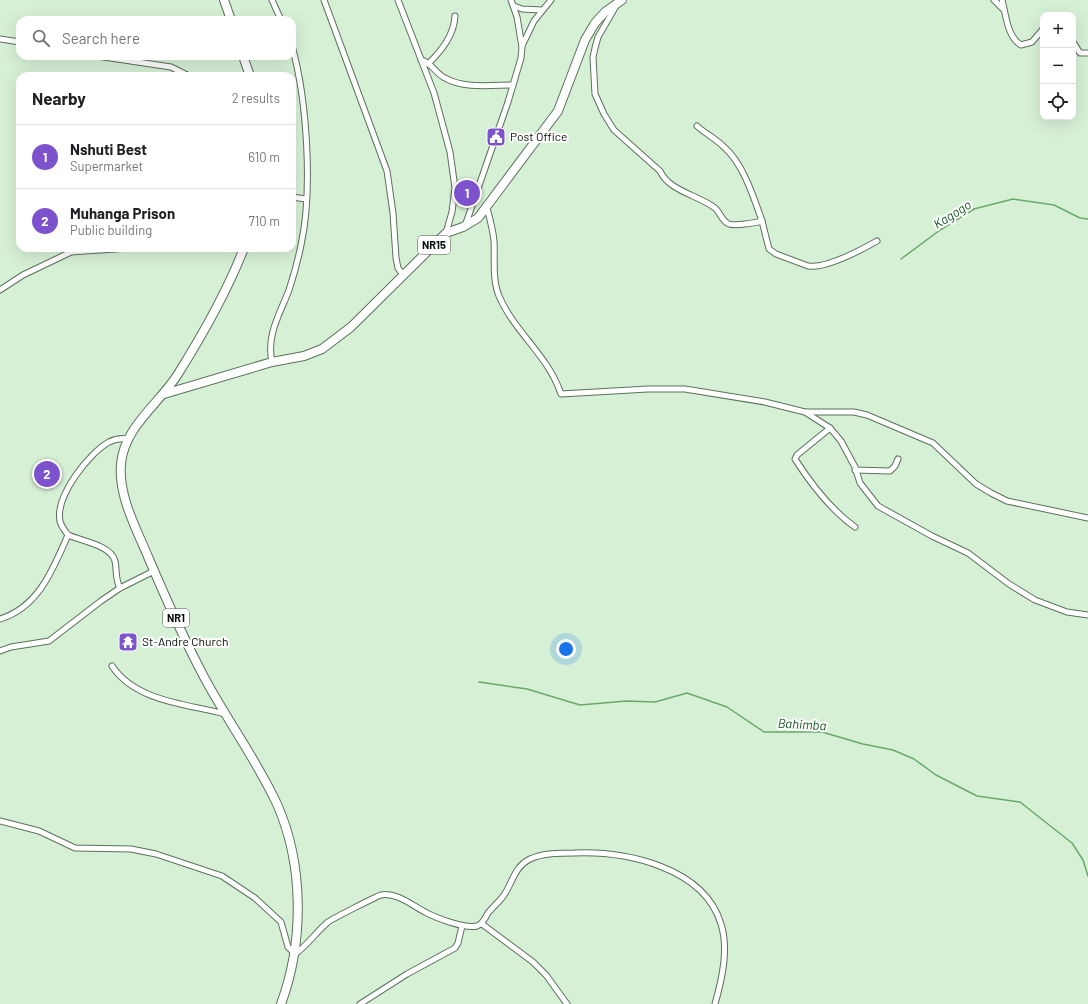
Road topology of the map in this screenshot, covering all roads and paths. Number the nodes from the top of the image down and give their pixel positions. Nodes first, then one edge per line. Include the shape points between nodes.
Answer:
1 (224, 0) edge
2 (272, 0) edge
3 (324, 0) edge
4 (398, 0) edge
5 (511, 0) edge
6 (551, 0) edge
7 (994, 0) edge
8 (1002, 0) edge
9 (620, 2) edge
10 (514, 6) junction
11 (542, 10) junction
12 (1005, 11) junction
13 (230, 16) edge
14 (279, 16) edge
15 (455, 16) dead end
16 (1040, 33) edge
17 (0, 39) edge
18 (16, 41) edge
19 (522, 47) junction
20 (1076, 47) edge
21 (1088, 53) edge
22 (122, 60) edge
23 (244, 60) edge
24 (295, 60) edge
25 (420, 60) junction
26 (429, 63) junction
27 (180, 72) edge
28 (249, 72) edge
29 (513, 85) junction
30 (697, 126) dead end
31 (296, 198) edge
32 (306, 199) junction
33 (487, 208) junction
34 (762, 221) junction
35 (465, 226) junction
36 (446, 233) junction
37 (876, 241) dead end
38 (71, 252) edge
39 (242, 252) edge
40 (403, 275) junction
41 (0, 290) edge
42 (272, 362) junction
43 (164, 394) junction
44 (805, 412) junction
45 (830, 428) junction
46 (128, 439) junction
47 (898, 459) dead end
48 (855, 470) junction
49 (1088, 518) edge
50 (855, 527) dead end
51 (68, 535) junction
52 (154, 571) junction
53 (120, 588) junction
54 (1088, 615) edge
55 (0, 620) edge
56 (0, 651) edge
57 (112, 666) dead end
58 (226, 714) junction
59 (0, 821) edge
60 (482, 924) junction
61 (462, 926) junction
62 (295, 954) junction
63 (281, 1004) edge
64 (360, 1004) edge
65 (568, 1004) edge
66 (715, 1004) edge

1 - 13 highway
2 - 14 street
3 - 40 street via 387,172 396,258
4 - 25 street
5 - 10 street
6 - 11 street
7 - 12 street
8 - 12 street
9 - 33 highway, NR15 via 600,18 590,31 558,111
9 - 34 street via 598,37 593,57 595,94 609,123 626,142 660,171 670,184 715,208 730,225 751,225
10 - 11 street
10 - 19 street
11 - 19 street
12 - 16 street via 1012,34 1021,45 1032,42
15 - 26 street via 448,40
17 - 18 street
19 - 29 street
20 - 21 street via 1080,53
22 - 27 street via 171,68
23 - 28 highway
24 - 32 street via 301,88
25 - 26 street
25 - 36 street via 440,114 454,172 453,204
26 - 29 street via 442,77 456,83 483,86
29 - 35 street
30 - 34 street via 725,148 737,164 751,190
31 - 32 street
32 - 42 street via 299,255 271,337
33 - 35 highway, NR15 via 478,218
33 - 44 street via 492,229 498,295 520,331 553,373 561,394 648,389 685,390 765,402
34 - 37 street via 769,249 811,267 839,259
35 - 36 highway, NR15
36 - 40 highway, NR15
38 - 41 street via 23,275
39 - 43 highway, NR1 via 217,307
40 - 42 highway, NR15 via 351,327 330,344 304,356
42 - 43 highway, NR15
43 - 46 highway, NR1 via 136,425
44 - 45 street
44 - 49 street via 854,412 867,415 933,443 976,484 991,493 1007,500
45 - 48 street via 841,441
45 - 50 street via 795,459 839,515
46 - 51 street via 116,439 102,447 86,463 70,486 64,496 60,515 60,522
46 - 52 highway, NR1 via 120,465 123,488
47 - 48 street via 890,471
48 - 54 street via 860,483 878,506 968,553 1035,600 1068,612
51 - 53 street via 99,546 110,553 114,559
51 - 55 street via 55,565 34,598 22,609
52 - 53 street
52 - 58 highway, NR1 via 204,677
53 - 56 street via 49,641
57 - 58 street via 128,684 147,694
58 - 62 highway, NR1 via 278,806 289,844 298,908
59 - 62 street via 39,831 75,848 113,848 150,853 222,876 255,898 281,922 288,947
60 - 61 street
60 - 65 street via 533,962
60 - 66 street via 504,896 518,868 531,858 589,852 611,854 660,866 697,887 710,900 722,924 725,942
61 - 62 street via 430,915 404,900 380,895 331,920
61 - 64 street via 455,948
62 - 63 highway, NR1

